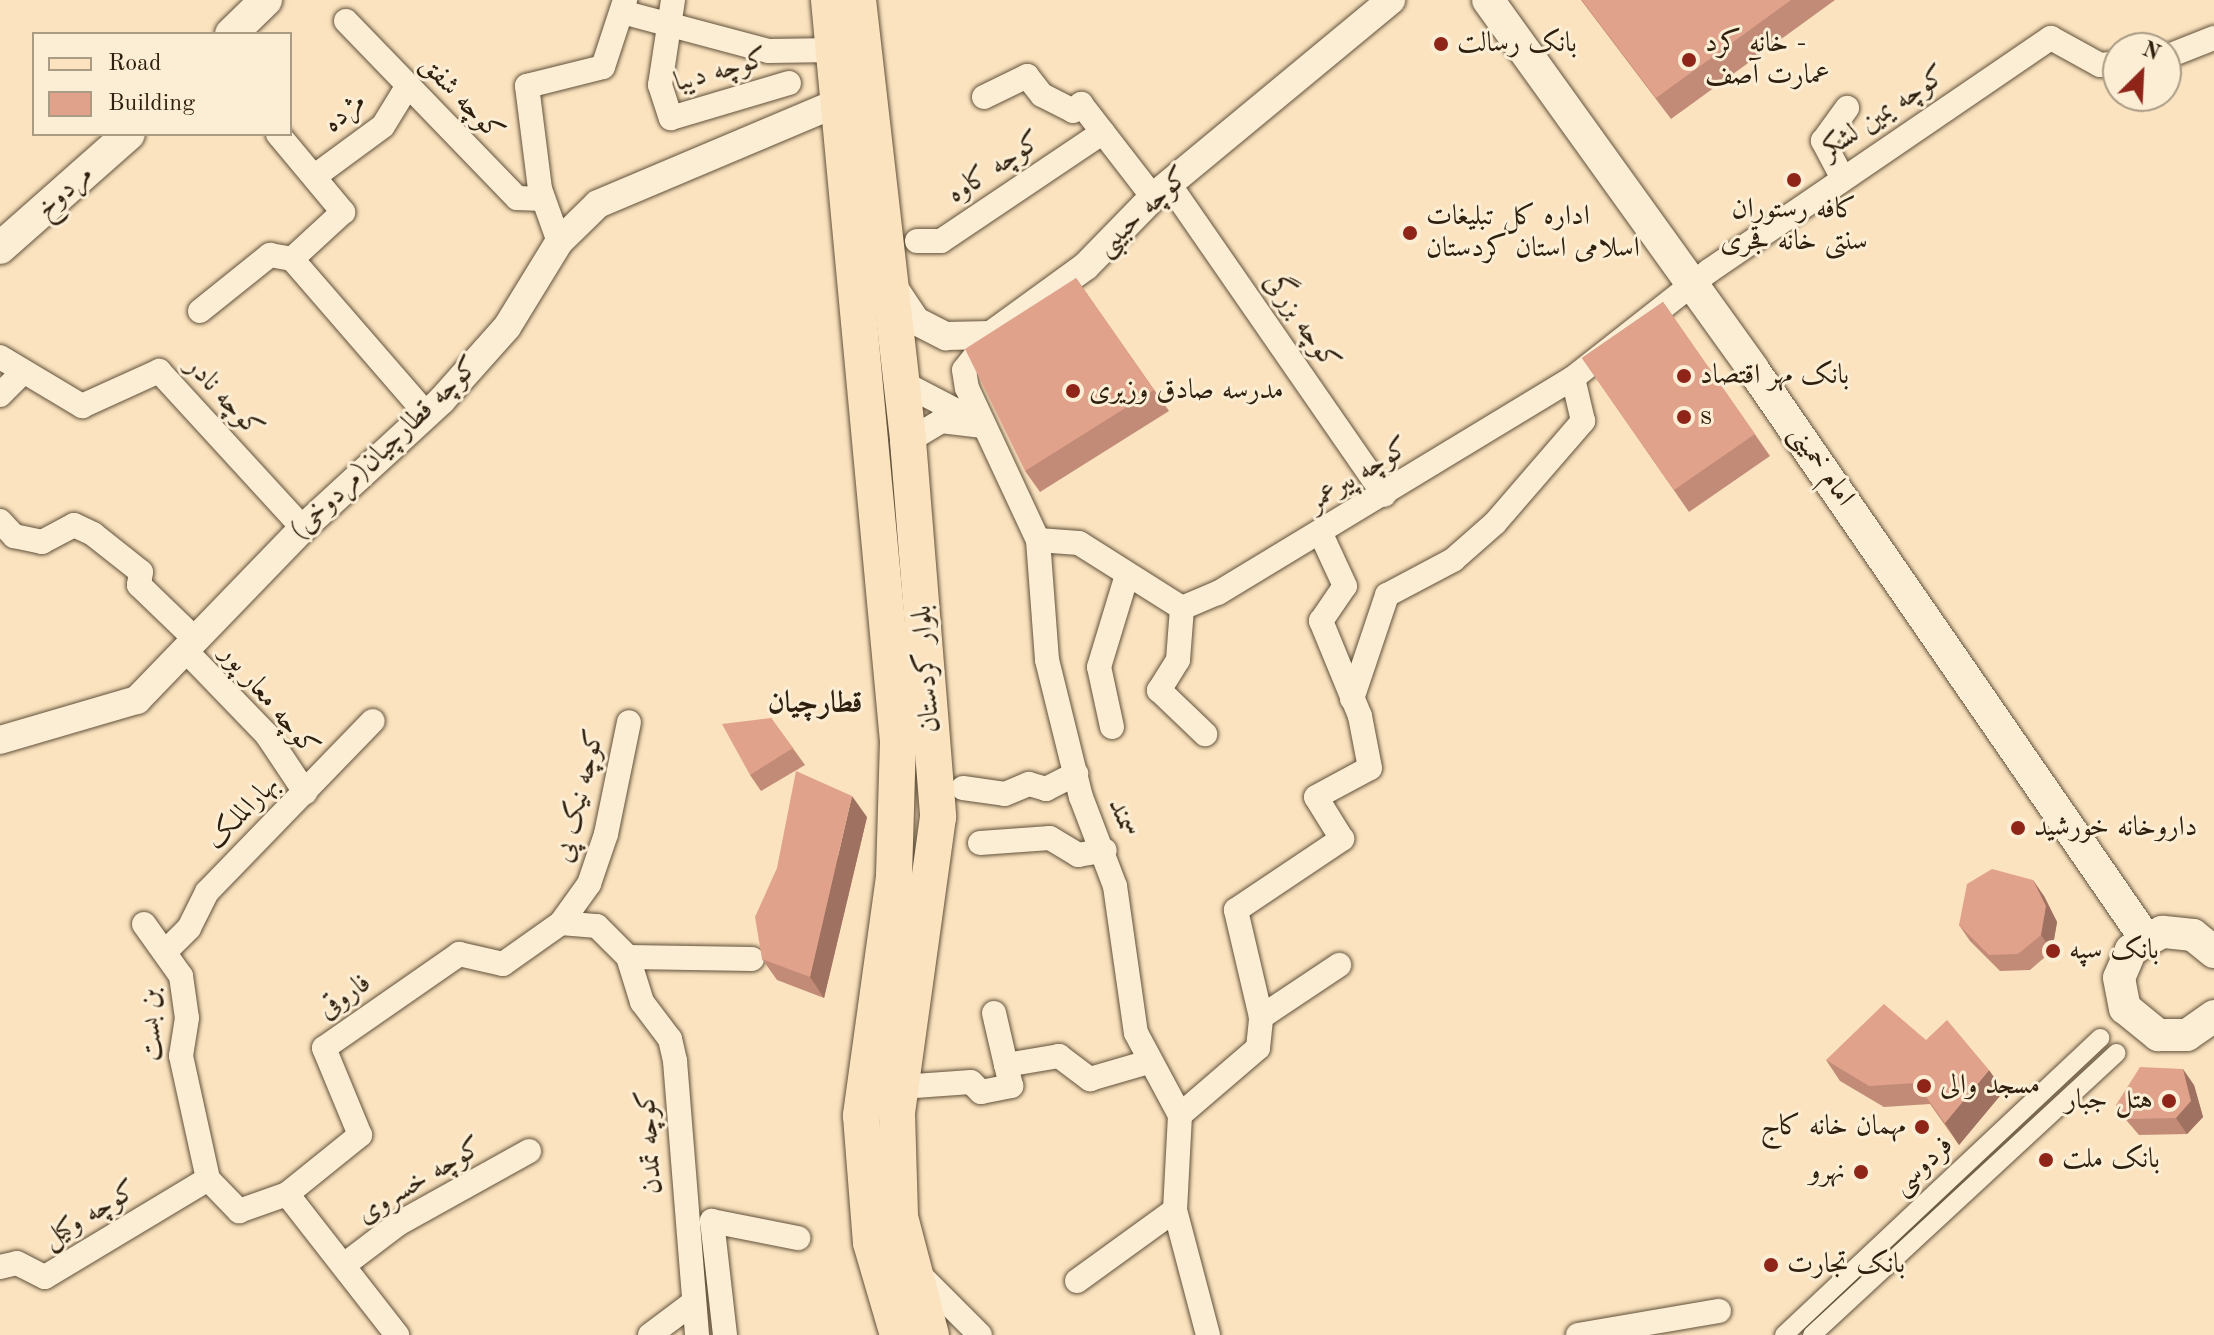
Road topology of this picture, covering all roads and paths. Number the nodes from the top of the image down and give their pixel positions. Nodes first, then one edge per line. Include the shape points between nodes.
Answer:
1 (266, 0) edge
2 (829, 0) edge
3 (858, 0) edge
4 (1391, 0) edge
5 (1488, 0) edge
6 (624, 6) edge
7 (671, 11) edge
8 (346, 21) dead end
9 (233, 32) edge
10 (2214, 38) edge
11 (835, 50) junction
12 (790, 51) junction
13 (2182, 51) edge
14 (2102, 65) edge
15 (789, 83) junction
16 (407, 87) junction
17 (984, 97) dead end
18 (842, 101) junction
19 (1847, 108) dead end
20 (795, 119) junction
21 (1103, 132) junction
22 (127, 136) edge
23 (280, 136) edge
24 (315, 176) junction
25 (1842, 177) junction
26 (1161, 191) junction
27 (543, 199) junction
28 (917, 241) dead end
29 (559, 242) junction
30 (0, 248) edge
31 (292, 259) junction
32 (889, 279) junction
33 (1692, 284) junction
34 (200, 311) dead end
35 (991, 335) junction
36 (0, 357) edge
37 (21, 374) junction
38 (1573, 378) junction
39 (901, 382) junction
40 (0, 395) edge
41 (427, 415) junction
42 (986, 426) junction
43 (908, 441) junction
44 (1384, 495) junction
45 (0, 521) edge
46 (303, 528) junction
47 (1321, 534) junction
48 (1038, 540) junction
49 (1127, 575) junction
50 (1182, 608) junction
51 (190, 645) junction
52 (1352, 699) junction
53 (373, 721) dead end
54 (629, 722) dead end
55 (1112, 727) dead end
56 (1205, 734) dead end
57 (0, 740) edge
58 (1076, 774) junction
59 (963, 788) dead end
60 (305, 792) junction
61 (980, 843) dead end
62 (1105, 850) junction
63 (561, 923) junction
64 (144, 924) dead end
65 (2145, 938) junction
66 (165, 952) junction
67 (2214, 952) edge
68 (628, 957) junction
69 (752, 959) dead end
70 (1339, 965) dead end
71 (994, 1013) dead end
72 (1261, 1017) junction
73 (2211, 1026) edge
74 (2100, 1038) dead end
75 (2116, 1053) dead end
76 (1148, 1062) junction
77 (1008, 1075) junction
78 (901, 1087) junction
79 (1180, 1115) junction
80 (529, 1151) dead end
81 (208, 1179) junction
82 (287, 1194) junction
83 (1175, 1210) junction
84 (798, 1238) dead end
85 (344, 1265) junction
86 (0, 1267) edge
87 (912, 1267) junction
88 (1077, 1281) dead end
89 (694, 1302) junction
90 (1719, 1311) dead end
91 (397, 1335) edge
92 (650, 1335) edge
93 (697, 1335) edge
94 (725, 1335) edge
95 (898, 1335) edge
96 (931, 1335) edge
97 (980, 1335) edge
98 (1208, 1335) edge
99 (1578, 1335) edge
100 (1784, 1335) edge
101 (1812, 1335) edge

1 - 9 main road
2 - 11 main road, بلوار کردستان
3 - 32 main road, بلوار کردستان
4 - 26 street, کوچه حبیبی
5 - 33 main road, امام خمینی
6 - 7 street
6 - 27 street via 603,67 527,86
7 - 12 street
7 - 15 street, کوچه دیبا via 660,85 671,118
8 - 16 street, کوچه شفق
10 - 13 street
11 - 12 street
11 - 18 main road, بلوار کردستان
12 - 15 street
14 - 25 street, کوچه یمین لشکر via 2051,38
15 - 20 street
16 - 24 street, مژده via 383,126
16 - 27 street, کوچه شفق via 517,198
17 - 21 street, کوچه بزرگی via 1027,76 1042,95 1073,111 1081,104
18 - 20 street, کوچه قطارچیان(مردوخی)
18 - 95 main road, بلوار کردستان via 898,741 894,877 861,1116 871,1243
19 - 25 street via 1823,141
20 - 29 street, کوچه قطارچیان(مردوخی) via 598,204
21 - 26 street, کوچه بزرگی
21 - 28 street, کوچه کاوه via 941,241
22 - 30 main road, مردوخ
23 - 24 street
24 - 31 street via 343,212
25 - 33 street, کوچه یمین لشکر
26 - 35 street, کوچه حبیبی via 1086,266
26 - 44 street, کوچه بزرگی
27 - 29 street
29 - 41 street, کوچه قطارچیان(مردوخی) via 507,327
31 - 34 street via 270,255
31 - 41 street
32 - 35 street via 916,321 967,340
32 - 39 main road, بلوار کردستان
33 - 38 street, کوچه پیرعمر
33 - 65 main road, امام خمینی
35 - 42 street, سمند via 964,370
36 - 37 street, کوچه نادر
37 - 40 street
37 - 46 street, کوچه نادر via 82,406 159,371
38 - 44 street, کوچه پیرعمر
38 - 52 street via 1583,421 1495,523 1453,560 1387,595
39 - 42 street
39 - 43 main road, بلوار کردستان
41 - 46 street, کوچه قطارچیان(مردوخی)
42 - 43 street via 941,421
42 - 48 street, سمند
43 - 78 main road, بلوار کردستان via 938,817
44 - 47 street, کوچه پیرعمر
45 - 51 street, کوچه معار پور via 14,536 42,542 74,525 93,534 141,572 139,585
46 - 51 street, کوچه قطارچیان(مردوخی)
47 - 50 street, کوچه پیرعمر
47 - 52 street via 1345,586 1321,621
48 - 49 street via 1079,543
48 - 58 street, سمند via 1047,660
49 - 50 street
49 - 55 street via 1099,667
50 - 56 street via 1178,660 1159,690
51 - 57 street, کوچه قطارچیان(مردوخی) via 137,700
51 - 60 street, کوچه معار پور via 267,735
52 - 72 street via 1370,768 1316,797 1342,839 1236,910
53 - 60 street, بهارالملک
54 - 63 street, کوچه نیک پی via 606,834 589,884
58 - 59 street via 1046,789
58 - 62 street, سمند
60 - 66 street, بهارالملک via 207,892 189,928
61 - 62 street via 1050,838 1078,855
62 - 76 street, سمند via 1136,1033
63 - 68 street via 597,926
63 - 82 street, فاروقی via 503,964 459,954 324,1048 360,1135
64 - 66 street, بن بست
65 - 67 main road via 2178,931
65 - 73 main road via 2123,963 2125,1008 2158,1035
66 - 81 street, بن بست via 181,976 187,1018 181,1056
68 - 69 street
68 - 89 street, کوچه تمدن via 642,1002 670,1039 675,1061
70 - 72 street
71 - 77 street
72 - 79 street via 1258,1048
74 - 100 street, فردوسی
75 - 101 street, فردوسی
76 - 77 street via 1090,1079 1059,1056
76 - 79 street, سمند
77 - 78 street via 981,1092 971,1082
78 - 87 main road, بلوار کردستان via 900,1217
79 - 83 street
80 - 85 street, کوچه خسروی via 398,1224
81 - 82 street via 239,1211
81 - 86 street, کوچه وکیل via 45,1277 17,1263
82 - 85 street
83 - 88 street
83 - 98 street
84 - 94 street via 712,1221
85 - 91 street
87 - 96 main road, بلوار کردستان
87 - 97 street
89 - 92 street
89 - 93 street, کوچه تمدن
90 - 99 street

